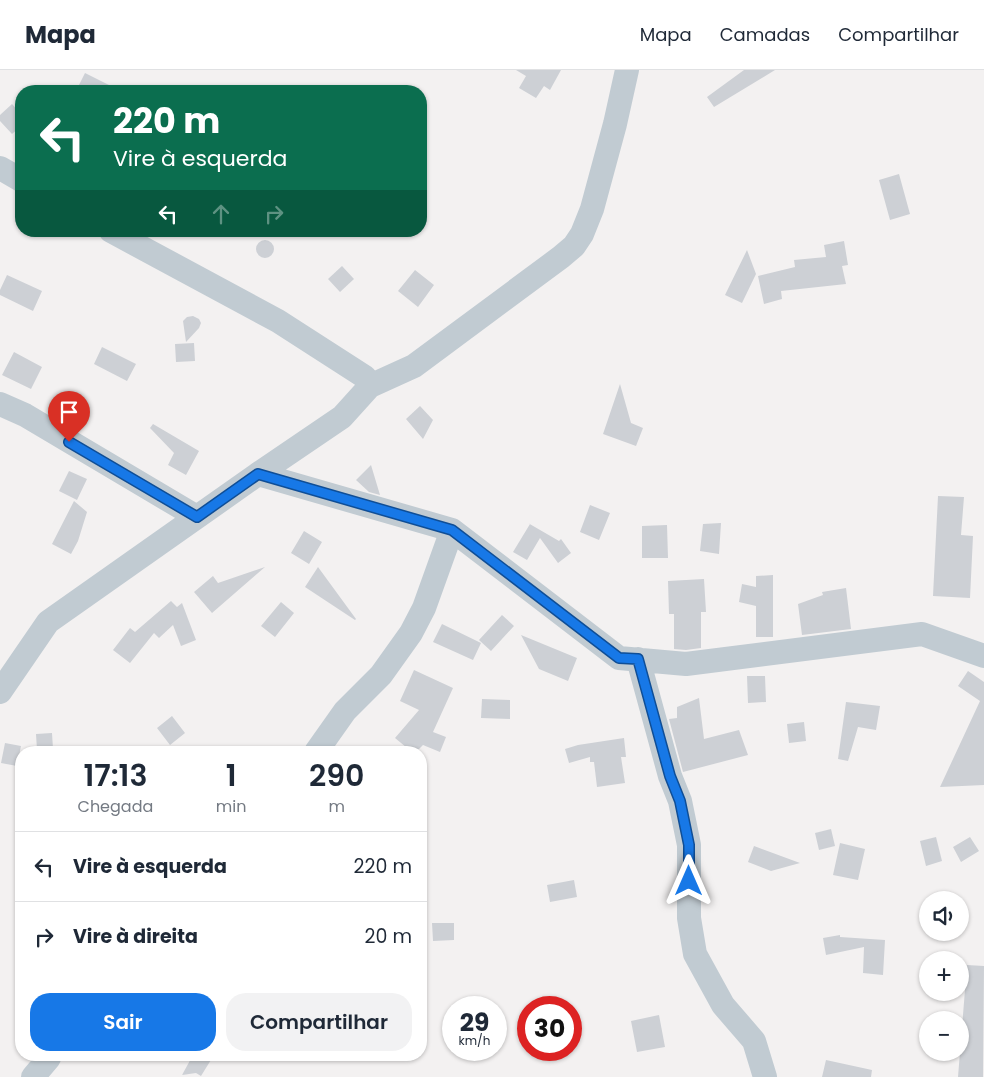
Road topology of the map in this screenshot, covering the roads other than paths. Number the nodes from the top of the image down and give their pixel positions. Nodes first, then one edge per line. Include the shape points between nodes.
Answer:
1 (627, 70) edge
2 (0, 168) edge
3 (15, 177) edge
4 (122, 237) edge
5 (370, 386) junction
6 (0, 404) edge
7 (258, 474) junction
8 (197, 517) junction
9 (452, 530) junction
10 (984, 656) edge
11 (638, 659) junction
12 (0, 692) edge
13 (320, 746) edge
14 (53, 1063) edge
15 (33, 1077) edge
16 (766, 1077) edge

1 - 5 street via 592,209 574,246 414,366
2 - 3 street
4 - 5 street via 278,321 365,377
5 - 7 street via 342,417
6 - 8 street via 25,415
7 - 8 street
7 - 9 street
8 - 12 street via 48,622
9 - 11 street via 619,658
9 - 13 street via 424,608 411,633 381,675 345,711
10 - 11 street via 922,634 686,664
11 - 16 street via 680,801 689,845 689,918 695,954 723,1005 754,1041
14 - 15 street

